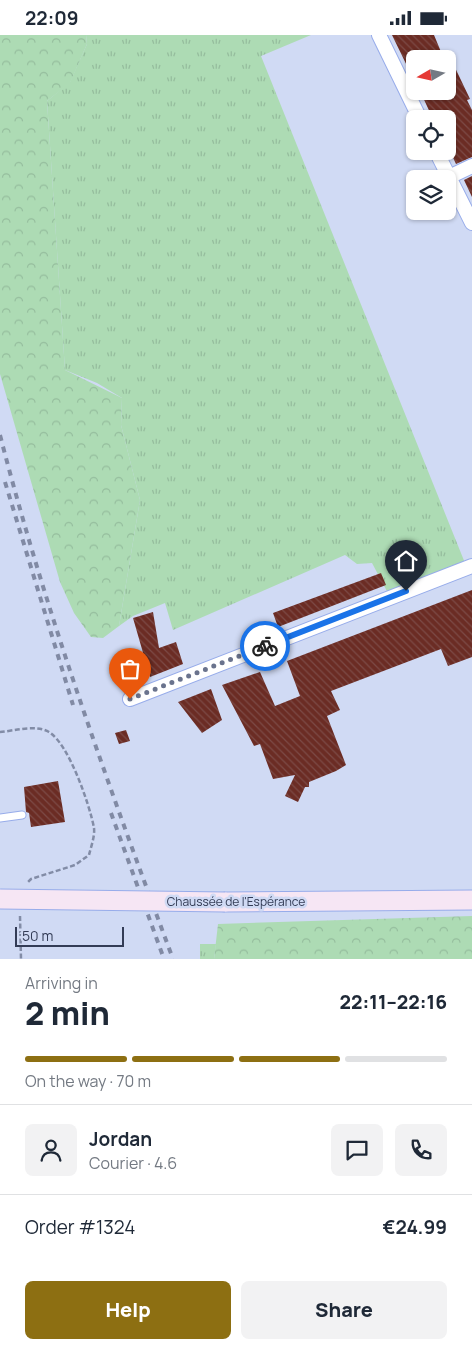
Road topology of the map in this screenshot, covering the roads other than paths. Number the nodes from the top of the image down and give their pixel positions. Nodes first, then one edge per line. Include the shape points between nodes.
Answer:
1 (379, 35) edge
2 (416, 110) edge
3 (472, 166) edge
4 (456, 173) edge
5 (456, 192) edge
6 (472, 223) edge
7 (472, 566) edge
8 (130, 699) dead end
9 (22, 815) dead end
10 (0, 818) edge
11 (0, 899) edge
12 (472, 900) edge

1 - 2 street
3 - 4 street
5 - 6 street
7 - 8 street
9 - 10 lane
11 - 12 main road, Chaussée de l'Espérance, bridge via 225,902

